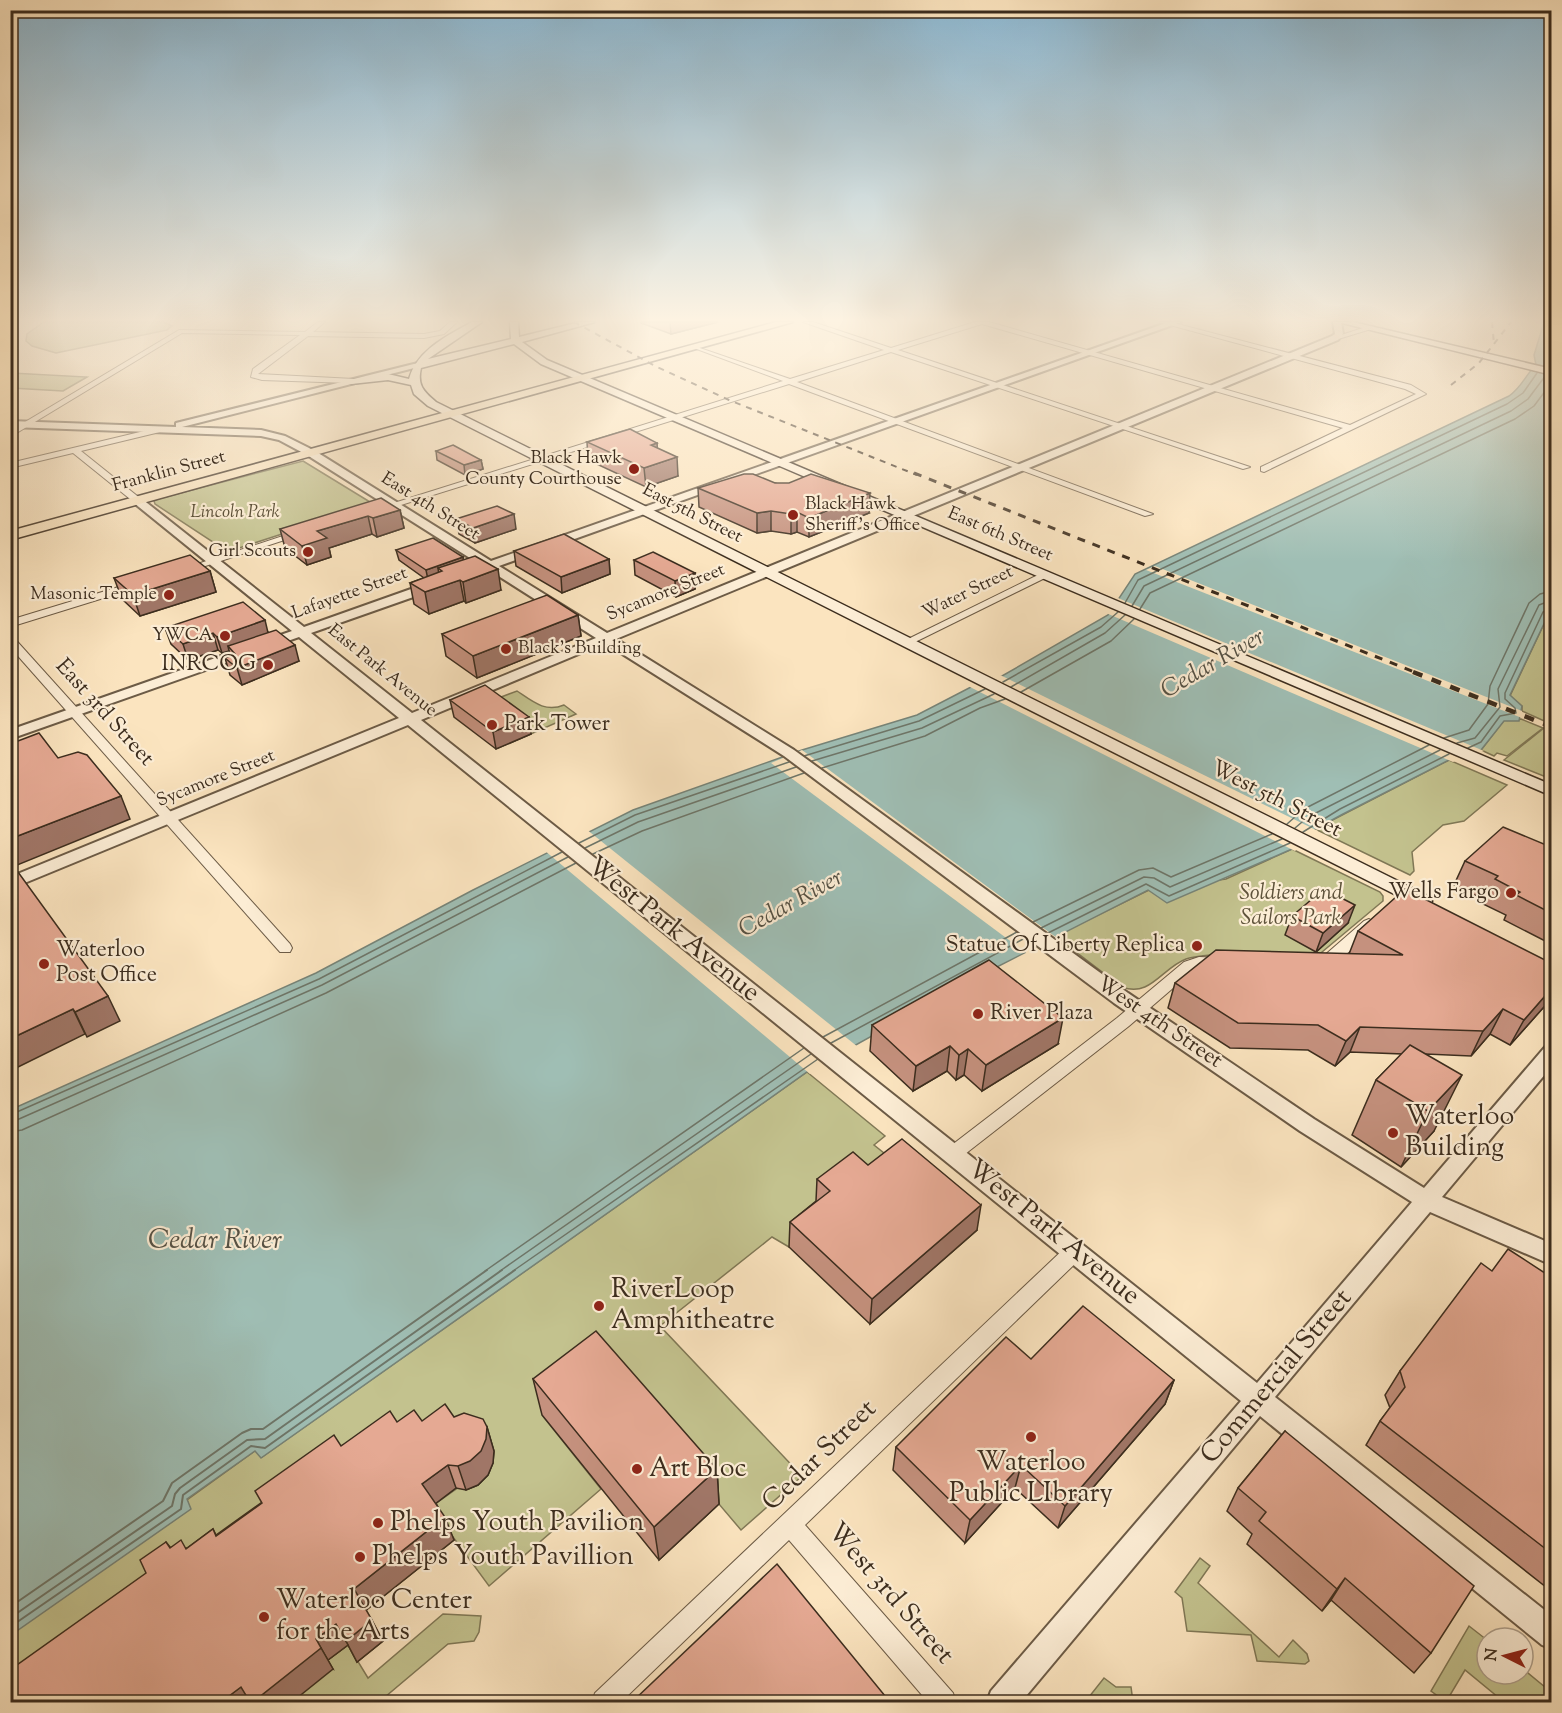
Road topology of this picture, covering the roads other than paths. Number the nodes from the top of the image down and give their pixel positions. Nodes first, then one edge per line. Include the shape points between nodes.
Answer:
1 (63, 402) edge
2 (268, 402) edge
3 (429, 402) edge
4 (500, 402) edge
5 (636, 402) edge
6 (725, 402) edge
7 (842, 402) edge
8 (952, 402) edge
9 (1050, 402) edge
10 (1182, 402) edge
11 (1259, 402) edge
12 (1405, 402) edge
13 (453, 415) junction
14 (674, 418) junction
15 (896, 422) junction
16 (10, 424) edge
17 (27, 424) junction
18 (1123, 426) junction
19 (1350, 428) junction
20 (161, 429) junction
21 (10, 435) edge
22 (74, 450) junction
23 (311, 453) junction
24 (542, 459) junction
25 (780, 463) junction
26 (10, 466) edge
27 (1246, 466) dead end
28 (1021, 468) junction
29 (1264, 469) dead end
30 (138, 501) junction
31 (393, 505) junction
32 (645, 511) junction
33 (371, 512) edge
34 (1148, 514) dead end
35 (905, 516) junction
36 (303, 533) edge
37 (10, 536) edge
38 (213, 561) junction
39 (490, 566) junction
40 (768, 572) junction
41 (468, 573) edge
42 (169, 574) edge
43 (1044, 575) junction
44 (147, 581) edge
45 (446, 581) edge
46 (10, 624) edge
47 (302, 632) junction
48 (607, 639) junction
49 (10, 640) edge
50 (907, 642) junction
51 (979, 678) joint
52 (75, 712) junction
53 (411, 720) junction
54 (10, 735) edge
55 (789, 753) joint
56 (1551, 791) edge
57 (170, 819) junction
58 (552, 833) joint
59 (10, 884) edge
60 (1392, 902) junction
61 (1440, 909) edge
62 (285, 948) dead end
63 (1233, 962) edge
64 (1306, 964) edge
65 (1136, 1009) junction
66 (1551, 1052) edge
67 (954, 1154) junction
68 (1426, 1200) junction
69 (1075, 1251) junction
70 (1551, 1255) edge
71 (1259, 1399) junction
72 (790, 1525) junction
73 (1551, 1635) edge
74 (604, 1702) edge
75 (944, 1702) edge
76 (1002, 1702) edge

1 - 17 street
2 - 20 street
3 - 13 main road, East 5th Street
4 - 13 main road, Franklin Street
5 - 14 main road, East 6th Street
6 - 14 street
7 - 15 street
8 - 15 street
9 - 18 street
10 - 18 street, Sycamore Street
11 - 19 street
12 - 19 street
13 - 23 main road, Franklin Street
13 - 24 main road, East 5th Street
14 - 24 street
14 - 25 main road, East 6th Street
15 - 25 street
15 - 28 street
16 - 17 street, East 4th Street
17 - 20 street, East 4th Street
17 - 21 street
18 - 27 street
18 - 28 street, Sycamore Street
19 - 29 street
20 - 22 street
20 - 23 street, East 4th Street via 268,434
22 - 26 street
22 - 30 street, East Park Avenue
23 - 30 main road, Franklin Street
23 - 31 street, East 4th Street
24 - 31 street
24 - 32 main road, East 5th Street
25 - 32 street
25 - 35 main road, East 6th Street
28 - 34 street
28 - 35 street, Sycamore Street
30 - 37 main road, Franklin Street
30 - 38 street, East Park Avenue
31 - 33 street
31 - 39 street, East 4th Street
32 - 39 street
32 - 40 main road, East 5th Street
35 - 40 street, Sycamore Street
35 - 43 main road, East 6th Street
36 - 38 street
38 - 42 street
38 - 47 street, East Park Avenue
39 - 41 street
39 - 48 street, East 4th Street
40 - 48 street, Sycamore Street
40 - 50 main road, East 5th Street
43 - 50 street, Water Street
43 - 56 main road, East 6th Street
44 - 46 street
45 - 47 street, Lafayette Street
47 - 52 street, Lafayette Street
47 - 53 street, East Park Avenue
48 - 53 street, Sycamore Street
48 - 55 street, East 4th Street
49 - 52 street, East 3rd Street
50 - 51 main road, East 5th Street
51 - 60 main road, West 5th Street via 1342,860
52 - 54 street, Lafayette Street
52 - 57 street, East 3rd Street
53 - 57 street, Sycamore Street
53 - 58 street, East Park Avenue
55 - 65 street, West 4th Street
57 - 59 street, Sycamore Street
57 - 62 street, East 3rd Street
58 - 67 street, West Park Avenue
60 - 61 main road, West 5th Street
60 - 64 street via 1330,959
63 - 65 street via 1199,962 1189,966
65 - 67 street
65 - 68 street, West 4th Street
66 - 68 street, Commercial Street
67 - 69 street, West Park Avenue
68 - 70 street, West 4th Street
68 - 71 street, Commercial Street
69 - 71 street, West Park Avenue
69 - 72 street, Cedar Street
71 - 73 street, West Park Avenue
71 - 76 street, Commercial Street
72 - 74 street, Cedar Street
72 - 75 street, West 3rd Street

